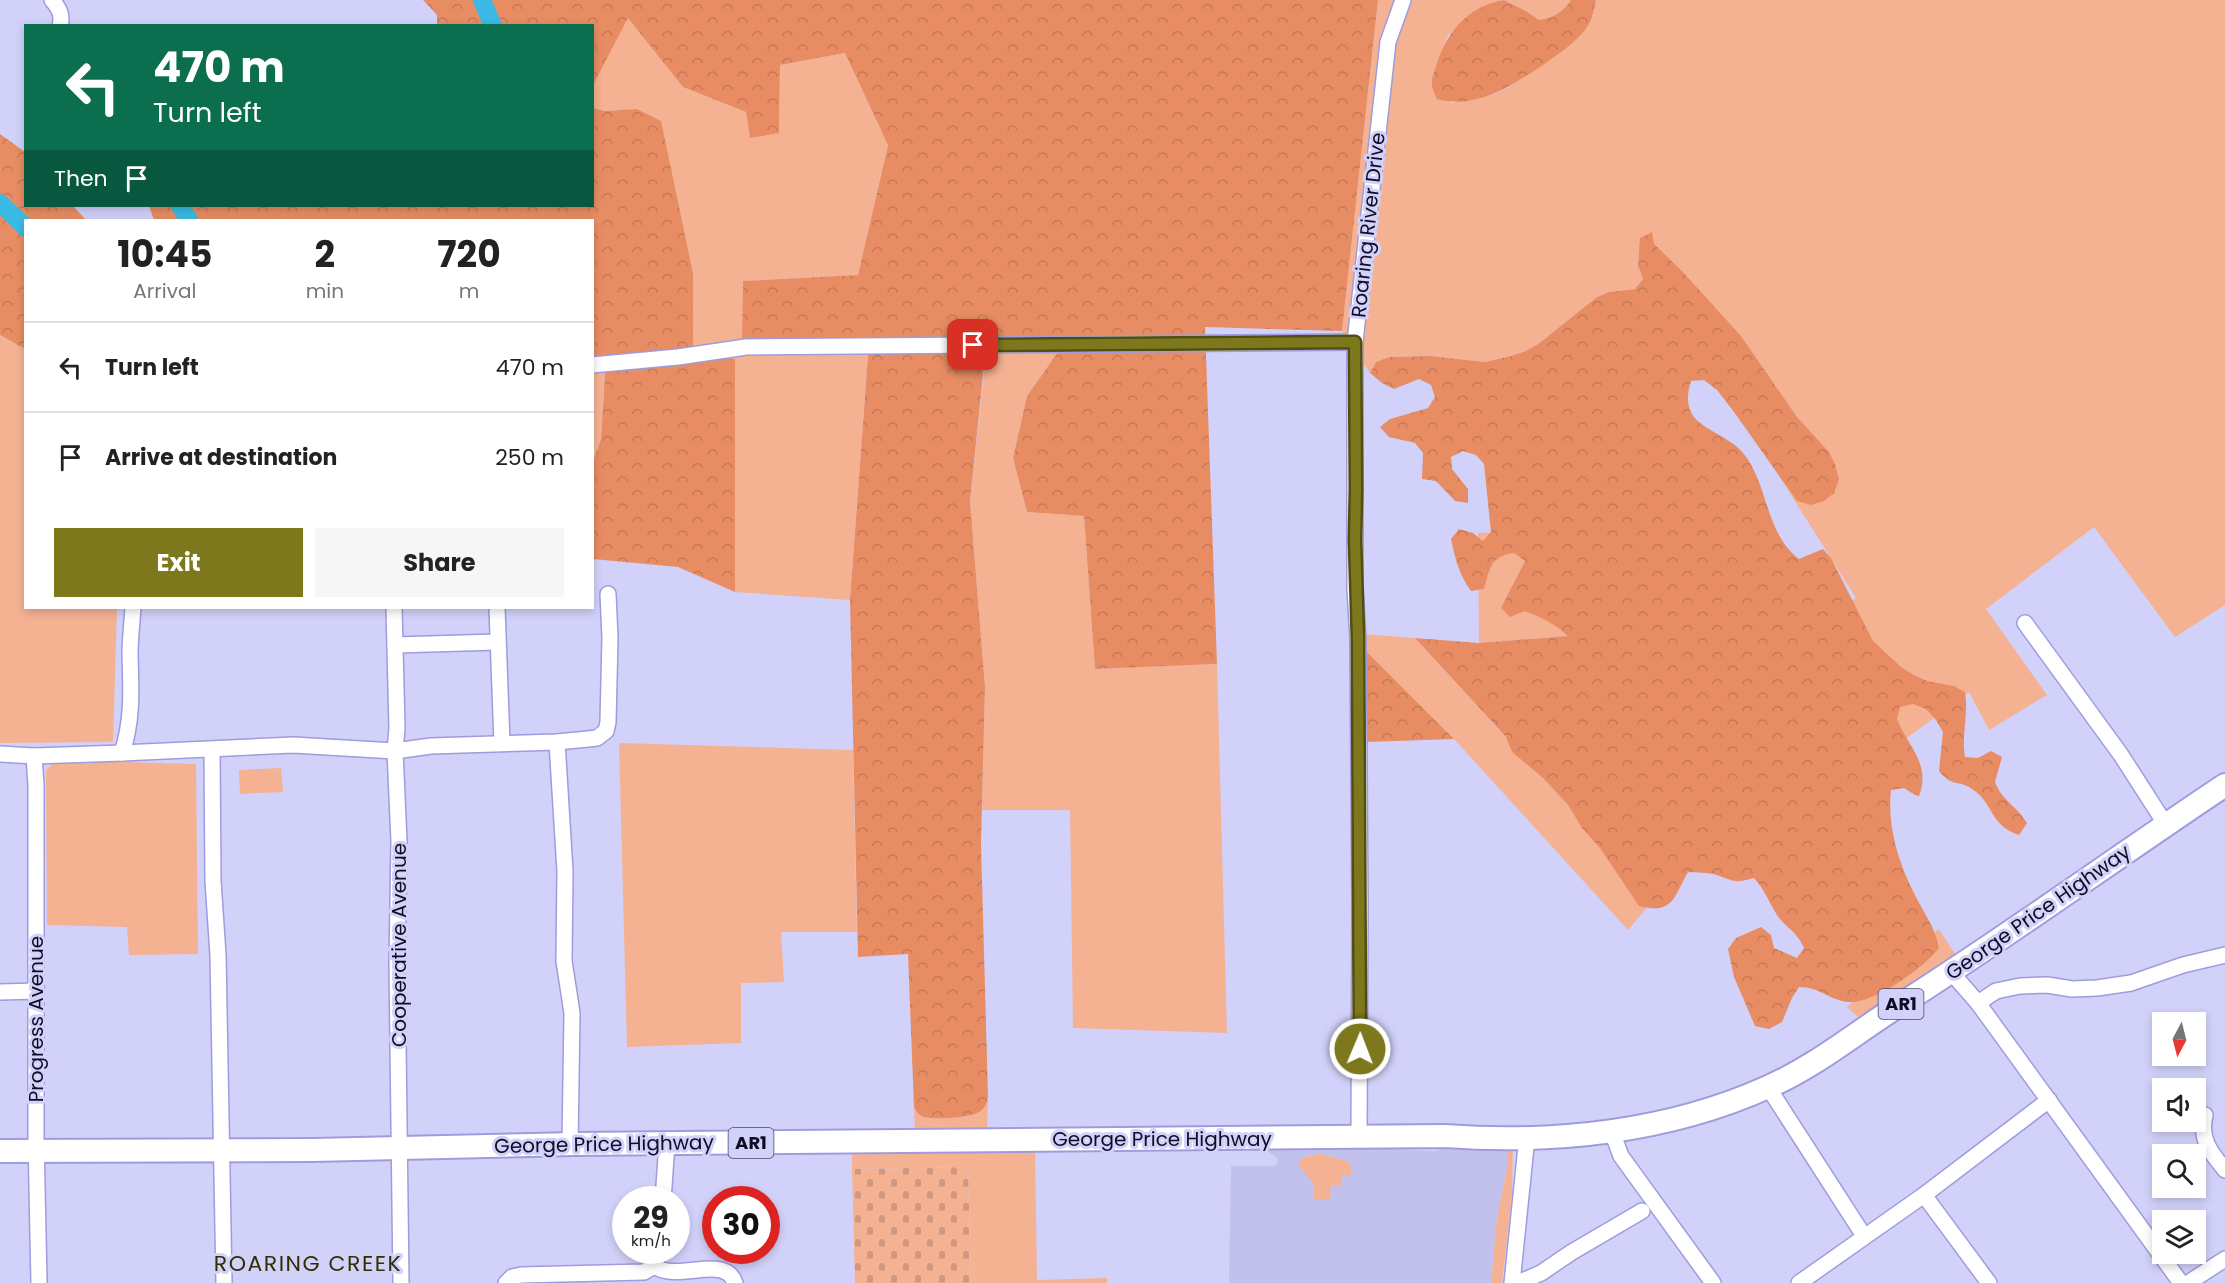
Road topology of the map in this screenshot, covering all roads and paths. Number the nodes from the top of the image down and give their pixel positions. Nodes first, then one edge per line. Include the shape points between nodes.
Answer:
1 (52, 0) edge
2 (1402, 0) edge
3 (60, 24) edge
4 (1355, 342) junction
5 (594, 365) edge
6 (608, 594) dead end
7 (133, 609) edge
8 (394, 609) edge
9 (497, 609) edge
10 (2025, 623) dead end
11 (497, 642) junction
12 (394, 645) junction
13 (502, 742) junction
14 (557, 742) junction
15 (212, 750) junction
16 (395, 751) junction
17 (122, 753) junction
18 (0, 754) edge
19 (34, 756) junction
20 (2225, 785) edge
21 (2166, 825) junction
22 (2225, 955) edge
23 (1952, 972) junction
24 (0, 992) edge
25 (37, 992) junction
26 (1978, 1003) junction
27 (1768, 1087) junction
28 (2049, 1100) junction
29 (1612, 1132) junction
30 (2203, 1132) edge
31 (1359, 1137) junction
32 (1527, 1137) junction
33 (667, 1143) junction
34 (570, 1144) junction
35 (399, 1147) junction
36 (221, 1150) junction
37 (0, 1151) edge
38 (36, 1151) junction
39 (2225, 1170) edge
40 (664, 1186) edge
41 (1924, 1195) junction
42 (1642, 1211) dead end
43 (1864, 1236) junction
44 (2225, 1258) edge
45 (654, 1266) joint
46 (1801, 1282) edge
47 (39, 1283) edge
48 (224, 1283) edge
49 (401, 1283) edge
50 (506, 1283) edge
51 (735, 1283) edge
52 (1512, 1283) edge
53 (1518, 1283) edge
54 (1713, 1283) edge
55 (1989, 1283) edge
56 (2181, 1283) edge
57 (2188, 1283) edge

1 - 3 street via 60,9
2 - 4 street, Roaring River Drive via 1388,42
4 - 5 street via 746,347
4 - 31 street, Roaring River Drive
6 - 14 street via 606,731 597,738
7 - 17 street via 129,729
8 - 12 street, Cooperative Avenue
9 - 11 street
10 - 21 street via 2121,755
11 - 12 street
11 - 13 street
12 - 16 street, Cooperative Avenue
13 - 14 street
13 - 16 street
14 - 34 street via 565,871 564,962 572,1013
15 - 16 street via 293,745
15 - 17 street
15 - 36 street
16 - 35 street, Cooperative Avenue via 399,841
17 - 19 street
18 - 19 street
19 - 25 street, Progress Avenue
20 - 21 highway, George Price Highway / AR1
21 - 23 highway, George Price Highway / AR1
22 - 26 street via 2131,983 2072,989 2020,986 1996,991
23 - 26 street
23 - 27 highway, George Price Highway / AR1 via 1830,1053
24 - 25 street
25 - 38 street, Progress Avenue
26 - 28 street
27 - 29 highway, George Price Highway / AR1 via 1708,1110
27 - 43 street
28 - 41 street
28 - 56 street
29 - 32 highway, George Price Highway / AR1
29 - 54 street via 1621,1156
30 - 39 street
31 - 32 highway, George Price Highway / AR1
31 - 33 highway, George Price Highway / AR1
32 - 52 street
33 - 34 highway, George Price Highway / AR1
33 - 40 street
34 - 35 highway, George Price Highway / AR1
35 - 36 highway, George Price Highway / AR1
35 - 49 street, Cooperative Avenue
36 - 38 highway, George Price Highway / AR1
36 - 48 street
37 - 38 highway, George Price Highway / AR1
38 - 47 street, Progress Avenue
41 - 43 street
41 - 55 street
42 - 53 street
43 - 46 street
44 - 57 street
45 - 50 street via 636,1274 521,1275
45 - 51 street via 665,1273 724,1270

